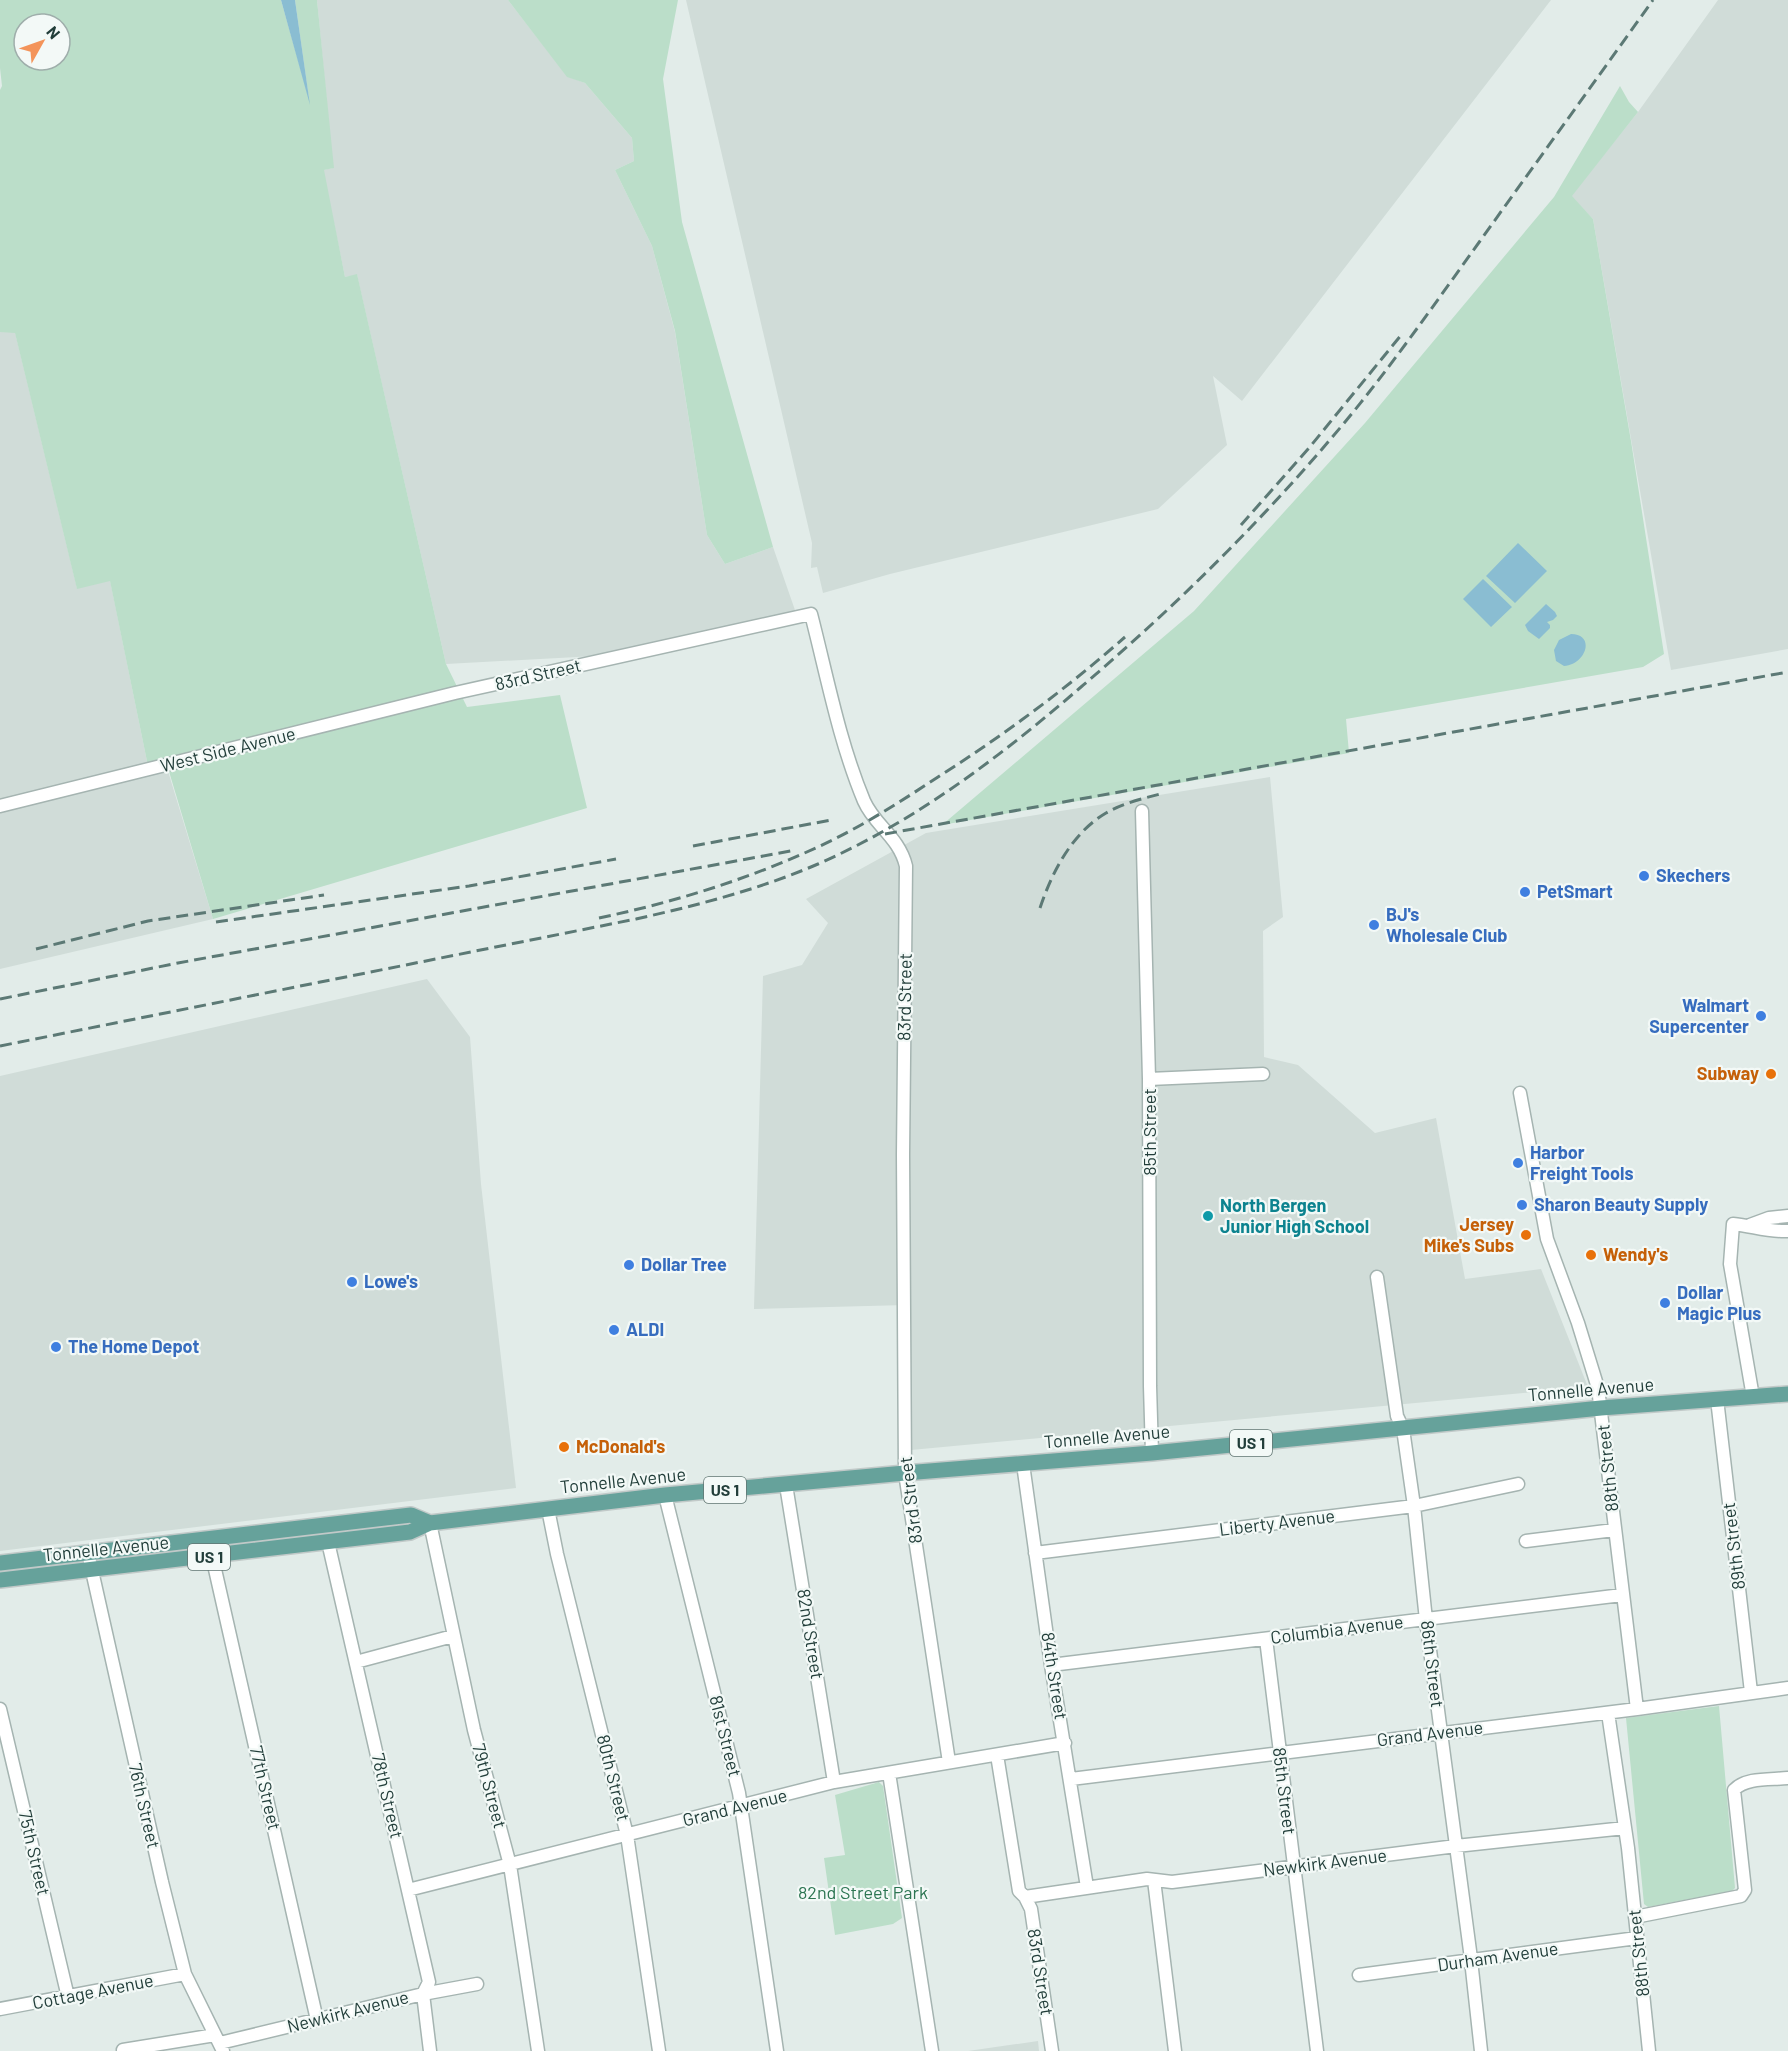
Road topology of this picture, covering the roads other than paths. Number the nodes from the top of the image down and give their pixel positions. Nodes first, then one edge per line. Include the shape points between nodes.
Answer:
1 (455, 693) joint
2 (0, 806) edge
3 (1142, 811) dead end
4 (1263, 1074) dead end
5 (1149, 1079) junction
6 (1520, 1094) dead end
7 (1788, 1216) edge
8 (1750, 1226) junction
9 (1788, 1231) edge
10 (1377, 1277) dead end
11 (1788, 1394) edge
12 (1753, 1397) junction
13 (1717, 1399) junction
14 (1601, 1408) junction
15 (1403, 1429) junction
16 (1152, 1453) junction
17 (1023, 1464) junction
18 (905, 1473) junction
19 (1518, 1484) dead end
20 (786, 1485) junction
21 (665, 1495) junction
22 (1414, 1506) junction
23 (548, 1509) junction
24 (430, 1523) junction
25 (1614, 1530) junction
26 (1526, 1541) dead end
27 (328, 1542) junction
28 (88, 1553) junction
29 (1035, 1553) junction
30 (212, 1556) junction
31 (0, 1563) edge
32 (91, 1571) junction
33 (0, 1580) edge
34 (1622, 1595) junction
35 (1426, 1620) junction
36 (453, 1636) junction
37 (1266, 1639) junction
38 (356, 1662) junction
39 (1051, 1665) junction
40 (1788, 1688) edge
41 (1751, 1692) junction
42 (0, 1709) edge
43 (1637, 1709) junction
44 (1608, 1713) junction
45 (1440, 1733) junction
46 (1065, 1743) junction
47 (1280, 1753) junction
48 (996, 1755) junction
49 (949, 1762) junction
50 (889, 1773) junction
51 (1788, 1778) edge
52 (1071, 1779) junction
53 (834, 1782) junction
54 (741, 1806) junction
55 (1625, 1828) junction
56 (627, 1835) junction
57 (1456, 1846) junction
58 (510, 1865) junction
59 (1294, 1867) junction
60 (1154, 1880) junction
61 (1088, 1887) junction
62 (408, 1890) junction
63 (1025, 1897) junction
64 (1635, 1917) junction
65 (1637, 1938) junction
66 (1471, 1960) junction
67 (186, 1974) junction
68 (1359, 1975) dead end
69 (477, 1984) dead end
70 (423, 1994) junction
71 (68, 1997) junction
72 (0, 2009) edge
73 (317, 2020) junction
74 (219, 2043) edge
75 (123, 2050) edge
76 (430, 2051) edge
77 (538, 2051) edge
78 (659, 2051) edge
79 (777, 2051) edge
80 (932, 2051) edge
81 (1052, 2051) edge
82 (1175, 2051) edge
83 (1317, 2051) edge
84 (1481, 2051) edge
85 (1649, 2051) edge

1 - 2 street, West Side Avenue
1 - 18 street, 83rd Street via 811,614 843,740 865,802 895,840 906,866
3 - 5 street, 85th Street
4 - 5 street
5 - 16 street, 85th Street
6 - 14 street, 88th Street via 1547,1239 1596,1377
7 - 8 street
8 - 9 street via 1770,1232
8 - 12 street via 1733,1224 1730,1264
10 - 15 street, 86th Street via 1397,1416
11 - 12 main road, Tonnelle Avenue / US 1
12 - 13 main road, Tonnelle Avenue / US 1
13 - 14 main road, Tonnelle Avenue / US 1
13 - 41 street, 89th Street
14 - 15 main road, Tonnelle Avenue / US 1
14 - 25 street, 88th Street
15 - 16 main road, Tonnelle Avenue / US 1
15 - 22 street, 86th Street
16 - 17 main road, Tonnelle Avenue / US 1
17 - 18 main road, Tonnelle Avenue / US 1
17 - 29 street, 84th Street
18 - 20 main road, Tonnelle Avenue / US 1
18 - 49 street, 83rd Street
19 - 22 street, Liberty Avenue
20 - 21 main road, Tonnelle Avenue / US 1
20 - 53 street, 82nd Street
21 - 23 main road, Tonnelle Avenue / US 1
21 - 54 street, 81st Street
22 - 29 street, Liberty Avenue
22 - 35 street, 86th Street
23 - 24 main road, Tonnelle Avenue / US 1
23 - 56 street, 80th Street
24 - 27 main road, Tonnelle Avenue / US 1 via 410,1532
24 - 28 main road, Tonnelle Avenue / US 1 via 411,1515
24 - 36 street, 79th Street
25 - 26 street
25 - 34 street, 88th Street
27 - 30 main road, Tonnelle Avenue / US 1
27 - 38 street, 78th Street
28 - 31 main road, Tonnelle Avenue / US 1
28 - 32 street, 76th Street
29 - 39 street, 84th Street
30 - 32 main road, Tonnelle Avenue / US 1
30 - 73 street, 77th Street
32 - 33 main road, Tonnelle Avenue / US 1
32 - 67 street, 76th Street
34 - 35 street, Columbia Avenue
34 - 43 street, 88th Street
35 - 37 street, Columbia Avenue
35 - 45 street, 86th Street
36 - 38 street
36 - 58 street, 79th Street
37 - 39 street, Columbia Avenue
37 - 47 street, 85th Street
38 - 62 street, 78th Street
39 - 46 street, 84th Street
40 - 41 street, Grand Avenue
41 - 43 street, Grand Avenue
42 - 71 street, 75th Street
43 - 44 street, Grand Avenue
44 - 45 street, Grand Avenue
44 - 55 street, 88th Street
45 - 47 street, Grand Avenue
45 - 57 street, 86th Street
46 - 48 street, Grand Avenue
46 - 52 street, 84th Street
47 - 52 street, Grand Avenue
47 - 59 street, 85th Street
48 - 49 street, Grand Avenue
48 - 63 street, 83rd Street via 1019,1891
49 - 50 street, Grand Avenue
50 - 53 street, Grand Avenue
50 - 80 street
51 - 64 street via 1746,1782 1734,1790 1743,1894
52 - 61 street, 84th Street
53 - 54 street, Grand Avenue
54 - 56 street, Grand Avenue
54 - 79 street, 81st Street
55 - 57 street, Newkirk Avenue
55 - 64 street, 88th Street
56 - 58 street, Grand Avenue
56 - 78 street, 80th Street
57 - 59 street, Newkirk Avenue
57 - 66 street, 86th Street
58 - 62 street, Grand Avenue
58 - 77 street, 79th Street
59 - 60 street, Newkirk Avenue via 1172,1882
59 - 83 street, 85th Street
60 - 61 street, Newkirk Avenue
60 - 82 street
61 - 63 street, Newkirk Avenue
62 - 70 street, 78th Street via 429,1982
63 - 81 street, 83rd Street
64 - 65 street, 88th Street
65 - 66 street, Durham Avenue
65 - 85 street, 88th Street
66 - 68 street, Durham Avenue
66 - 84 street, 86th Street
67 - 71 street, Cottage Avenue
67 - 74 street, 76th Street
69 - 70 street, Newkirk Avenue
70 - 73 street, Newkirk Avenue
70 - 76 street, 78th Street
71 - 72 street, Cottage Avenue
73 - 74 street, Newkirk Avenue
74 - 75 street, Newkirk Avenue

